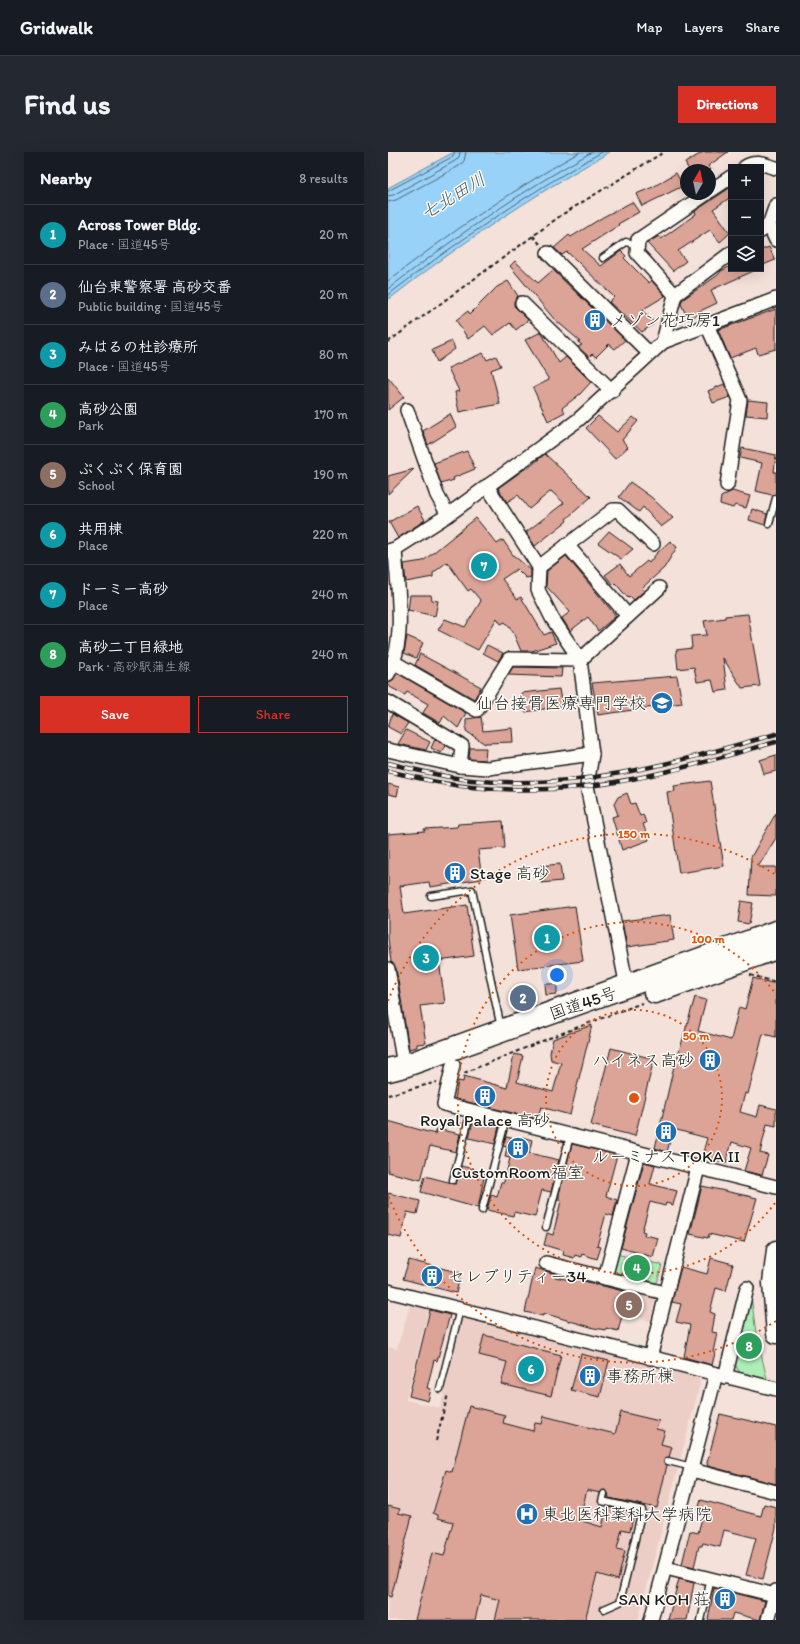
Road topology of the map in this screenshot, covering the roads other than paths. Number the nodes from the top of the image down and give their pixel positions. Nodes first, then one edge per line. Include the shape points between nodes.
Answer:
1 (750, 164) edge
2 (764, 164) edge
3 (764, 164) edge
4 (776, 168) edge
5 (728, 179) edge
6 (716, 187) edge
7 (697, 200) edge
8 (776, 206) edge
9 (765, 228) edge
10 (776, 240) edge
11 (638, 245) junction
12 (548, 253) dead end
13 (728, 255) edge
14 (603, 258) dead end
15 (675, 295) junction
16 (776, 298) edge
17 (522, 303) dead end
18 (707, 325) junction
19 (663, 342) junction
20 (649, 353) junction
21 (612, 391) junction
22 (407, 410) dead end
23 (727, 485) dead end
24 (487, 486) junction
25 (776, 498) edge
26 (448, 515) junction
27 (769, 524) dead end
28 (653, 544) dead end
29 (567, 545) junction
30 (392, 550) edge
31 (539, 567) junction
32 (659, 588) dead end
33 (628, 616) junction
34 (580, 660) junction
35 (391, 669) edge
36 (388, 702) edge
37 (388, 750) edge
38 (592, 754) junction
39 (460, 766) junction
40 (431, 896) dead end
41 (776, 932) edge
42 (776, 948) edge
43 (388, 969) edge
44 (627, 987) junction
45 (502, 1031) junction
46 (396, 1068) edge
47 (451, 1072) junction
48 (388, 1084) edge
49 (471, 1111) junction
50 (506, 1119) junction
51 (570, 1136) junction
52 (638, 1153) junction
53 (698, 1168) junction
54 (453, 1180) dead end
55 (776, 1187) edge
56 (482, 1210) dead end
57 (546, 1227) dead end
58 (776, 1250) edge
59 (546, 1263) dead end
60 (605, 1278) junction
61 (747, 1288) dead end
62 (388, 1291) edge
63 (665, 1293) junction
64 (460, 1309) junction
65 (776, 1334) edge
66 (650, 1358) junction
67 (720, 1375) junction
68 (440, 1389) dead end
69 (776, 1389) edge
70 (668, 1461) dead end
71 (692, 1468) junction
72 (776, 1492) edge
73 (604, 1494) dead end
74 (666, 1568) junction
75 (711, 1579) junction
76 (775, 1593) edge
77 (604, 1609) dead end
78 (652, 1620) edge
79 (701, 1620) edge
80 (768, 1620) edge

1 - 3 street
2 - 4 street
5 - 6 street
7 - 11 street via 638,240
8 - 9 street
9 - 10 street
11 - 14 lane via 626,242
11 - 15 street via 637,253
12 - 20 street
13 - 15 street
15 - 19 street
16 - 18 street
17 - 21 street
18 - 19 street
18 - 23 street via 740,400
19 - 20 street
20 - 21 street
21 - 24 street via 578,420
22 - 26 street via 437,495
24 - 26 street
24 - 31 street
25 - 27 lane
26 - 30 street
28 - 29 street via 618,510 613,510
29 - 31 street
29 - 33 street
30 - 35 street via 399,626
31 - 34 street via 538,590 552,618
32 - 33 street
33 - 34 street
34 - 35 street via 509,659 478,710
34 - 38 street
36 - 39 street via 462,746
37 - 39 street
38 - 39 street via 488,768
38 - 44 street via 587,786
40 - 45 lane via 472,890
41 - 44 highway, 国道45号
42 - 47 highway, 国道45号
43 - 46 street
44 - 45 highway, 国道45号
45 - 46 highway, 国道45号
47 - 48 highway, 国道45号
47 - 49 street via 444,1104
49 - 50 street
49 - 54 lane
50 - 51 street
50 - 56 lane
51 - 52 street
51 - 57 lane
52 - 53 street
52 - 60 street
53 - 55 street
53 - 63 street
58 - 65 street via 772,1283
59 - 60 street
60 - 63 street
61 - 67 street
62 - 64 street
63 - 66 street
64 - 66 street
64 - 68 lane
66 - 67 street
67 - 69 street
67 - 71 street
70 - 71 lane
71 - 72 street
71 - 74 street
73 - 77 lane via 602,1501 642,1510 620,1602
74 - 75 street
74 - 78 street
75 - 76 street
75 - 79 lane
76 - 80 street

